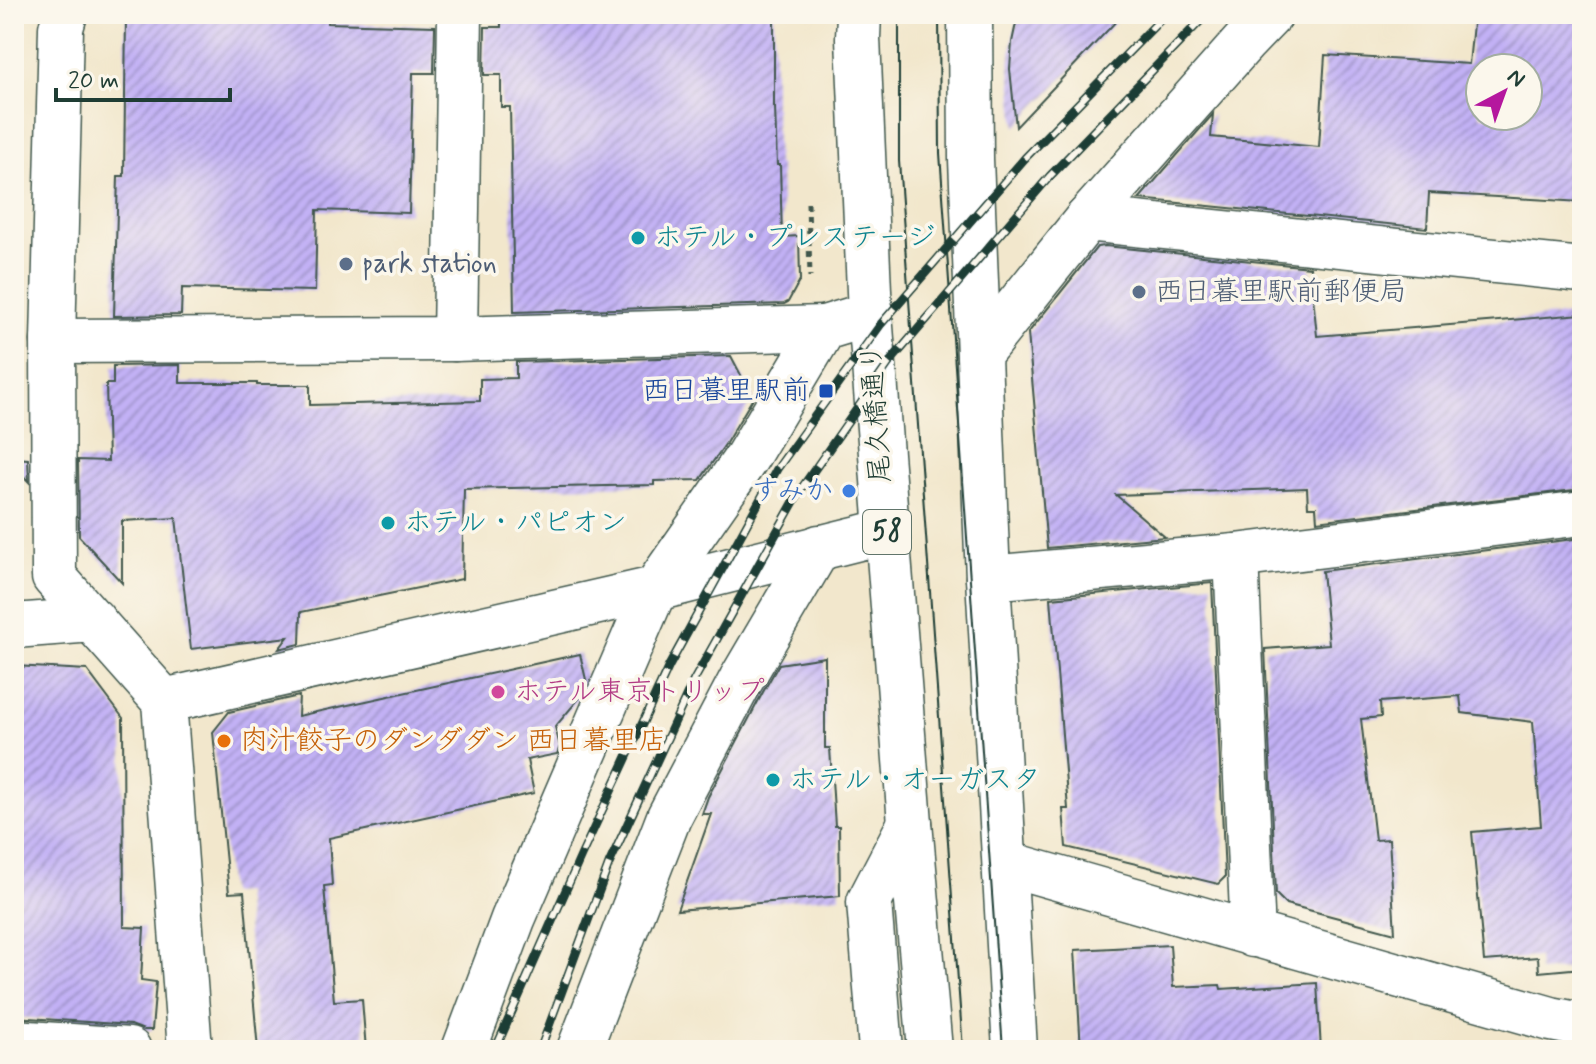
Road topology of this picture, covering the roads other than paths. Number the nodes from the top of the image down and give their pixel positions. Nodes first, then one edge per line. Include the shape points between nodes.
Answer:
1 (65, 14) edge
2 (460, 14) edge
3 (859, 14) edge
4 (970, 14) edge
5 (1271, 14) edge
6 (1087, 219) junction
7 (1582, 270) edge
8 (870, 314) junction
9 (824, 328) junction
10 (455, 339) junction
11 (53, 341) junction
12 (979, 354) junction
13 (1582, 513) edge
14 (887, 531) junction
15 (819, 547) junction
16 (1236, 556) junction
17 (988, 578) junction
18 (655, 589) junction
19 (93, 620) junction
20 (14, 626) edge
21 (164, 701) junction
22 (910, 823) junction
23 (1005, 863) junction
24 (1253, 935) junction
25 (1582, 1025) edge
26 (14, 1042) edge
27 (129, 1050) edge
28 (190, 1050) edge
29 (464, 1050) edge
30 (579, 1050) edge
31 (881, 1050) edge
32 (930, 1050) edge
33 (1015, 1050) edge

1 - 11 street
2 - 10 street
3 - 8 street, 尾久橋通り / 58
4 - 12 street
5 - 6 street
6 - 7 street
6 - 12 street
8 - 9 street
8 - 14 street, 尾久橋通り / 58
9 - 10 street
9 - 18 street via 747,457
10 - 11 street
11 - 19 street via 54,577
12 - 17 street
13 - 16 street
14 - 15 street
14 - 22 street, 尾久橋通り / 58
15 - 18 street
15 - 30 street via 669,817
16 - 17 street
16 - 24 street
17 - 23 street
18 - 21 street
18 - 29 street via 513,919
19 - 20 street
19 - 21 street
21 - 28 street
22 - 31 street via 869,902
22 - 32 street, 尾久橋通り / 58
23 - 24 street
23 - 33 street
24 - 25 street
26 - 27 street

